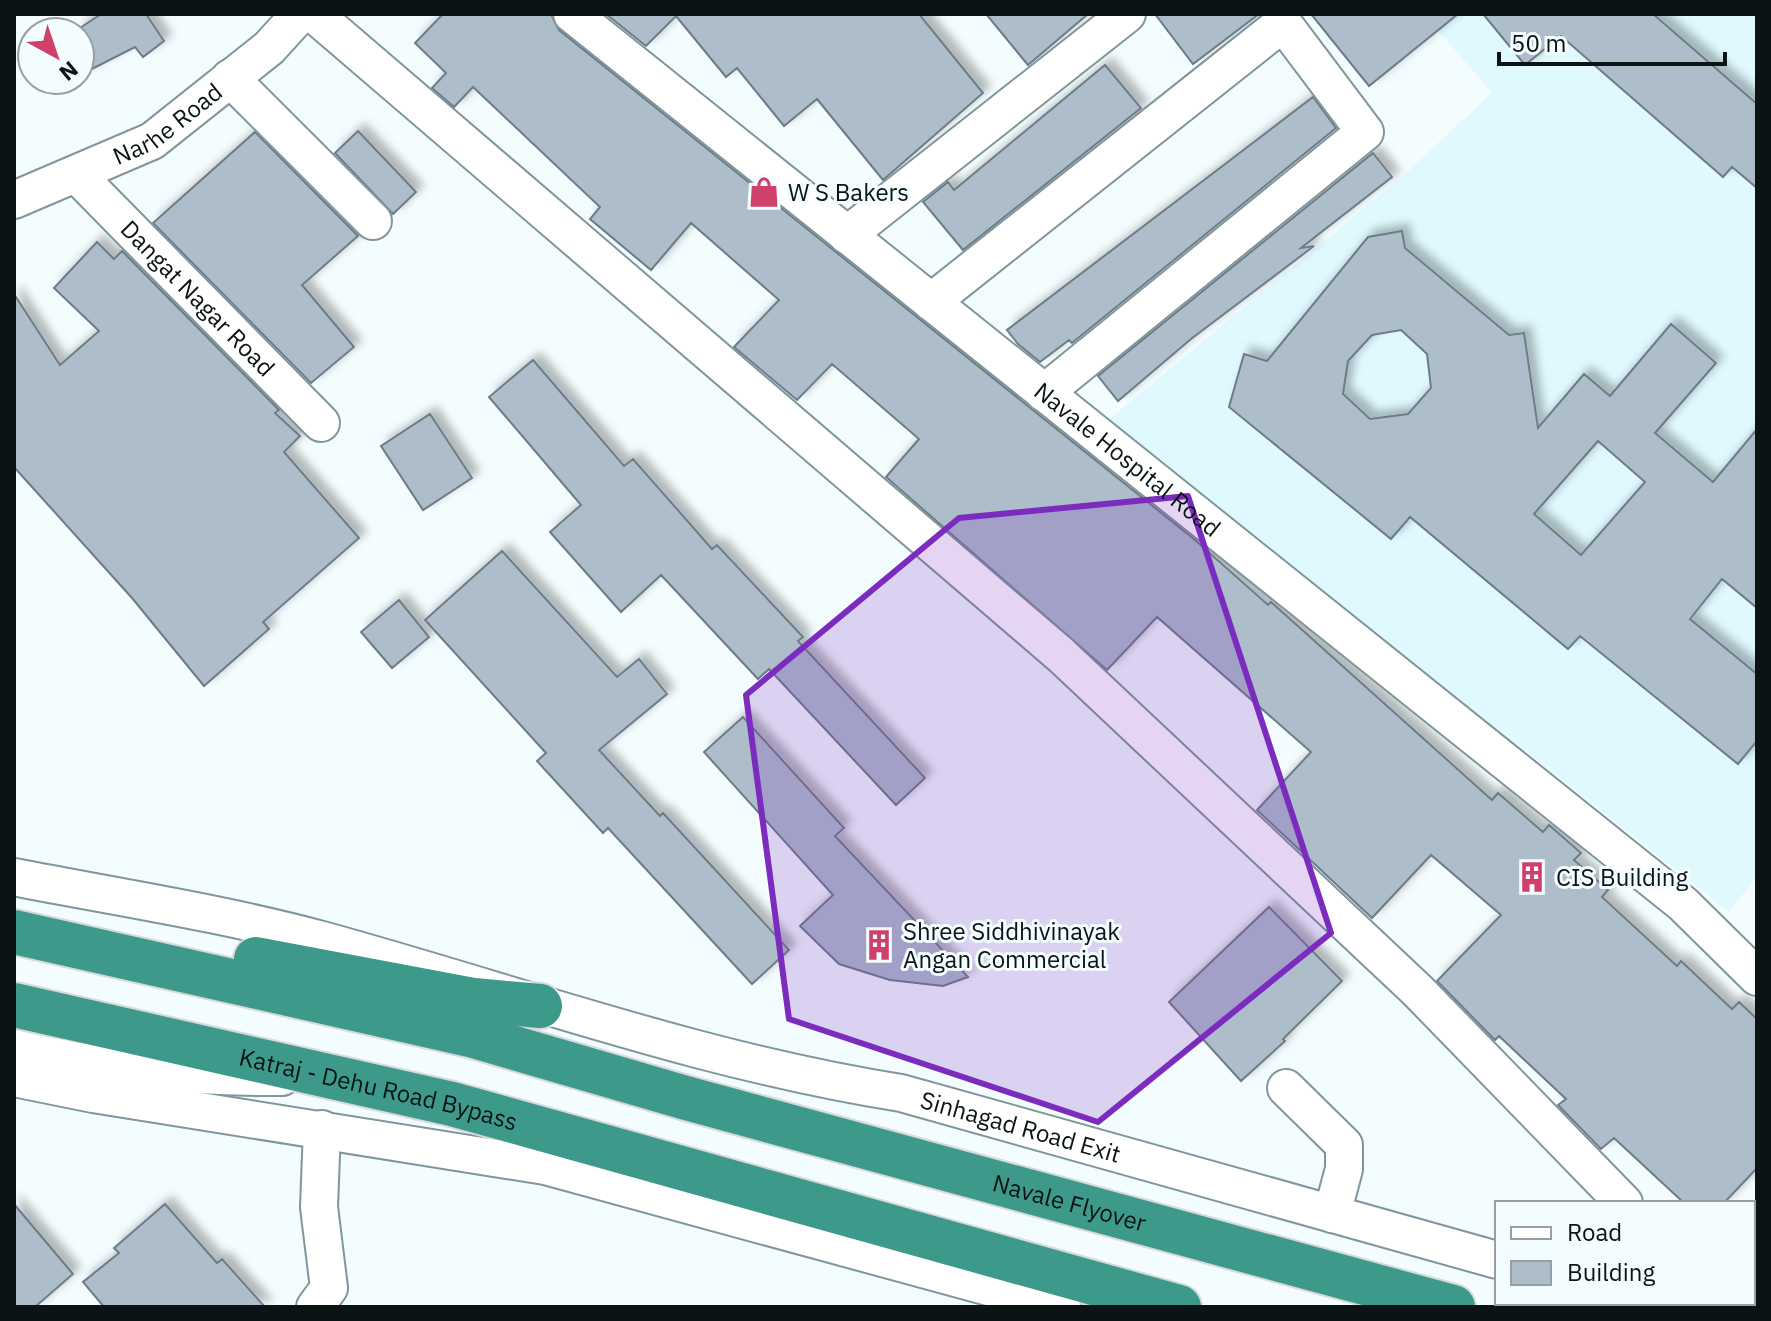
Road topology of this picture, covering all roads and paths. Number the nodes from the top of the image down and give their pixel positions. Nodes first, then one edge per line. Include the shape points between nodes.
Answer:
1 (300, 14) edge
2 (314, 14) edge
3 (572, 14) edge
4 (1127, 14) edge
5 (230, 78) junction
6 (76, 174) junction
7 (14, 200) edge
8 (373, 221) dead end
9 (847, 235) junction
10 (931, 302) junction
11 (1044, 393) junction
12 (321, 423) dead end
13 (14, 877) edge
14 (14, 932) edge
15 (99, 951) junction
16 (1757, 977) edge
17 (14, 1005) edge
18 (540, 1006) junction
19 (14, 1048) edge
20 (72, 1076) junction
21 (331, 1077) junction
22 (14, 1078) edge
23 (1286, 1088) dead end
24 (322, 1129) junction
25 (1622, 1201) edge
26 (1332, 1214) junction
27 (1495, 1259) edge
28 (315, 1307) edge
29 (1062, 1307) edge
30 (1179, 1307) edge
31 (1453, 1307) edge

1 - 5 street, Narhe Road via 269,48
2 - 25 street via 1061,655 1418,991
3 - 9 street, Navale Hospital Road
4 - 9 street
5 - 6 street, Narhe Road via 152,141
5 - 8 street
6 - 7 street, Narhe Road
6 - 12 street, Dangat Nagar Road
9 - 10 street, Navale Hospital Road
10 - 11 street, Navale Hospital Road
10 - 11 street via 1283,23 1365,132
11 - 16 street, Navale Hospital Road via 1683,904
13 - 18 street, Sinhagad Road Exit via 317,939 479,983
14 - 15 highway
15 - 18 highway via 157,946 222,953 474,1000
15 - 31 highway, Navale Flyover via 470,1035
17 - 21 highway, Katraj - Dehu Road Bypass
18 - 26 street, Sinhagad Road Exit via 813,1079 901,1093
19 - 20 street
20 - 21 street
20 - 22 street
20 - 24 street
21 - 30 highway, Katraj - Dehu Road Bypass via 452,1104
23 - 26 street via 1344,1145 1344,1169
24 - 28 street via 319,1207 329,1288
24 - 29 street via 545,1166
26 - 27 street, Sinhagad Road Exit

